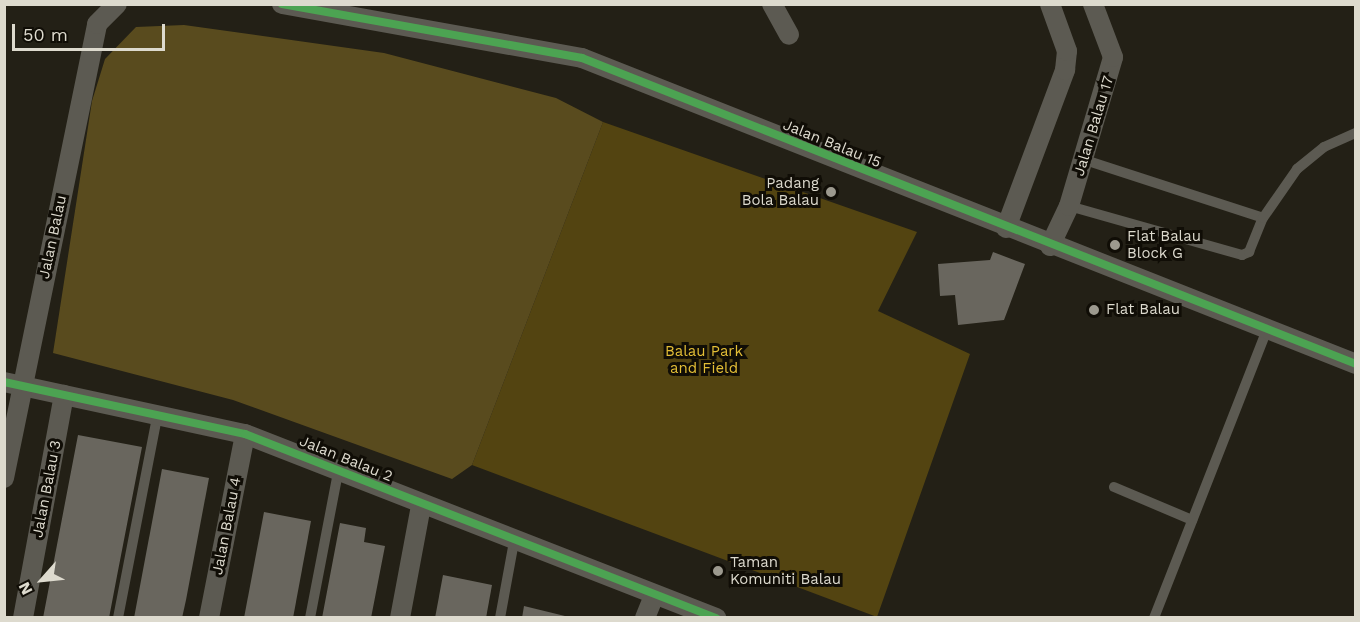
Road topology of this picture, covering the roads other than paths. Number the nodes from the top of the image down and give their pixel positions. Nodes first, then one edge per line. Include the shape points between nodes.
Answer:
1 (117, 4) edge
2 (282, 4) edge
3 (772, 4) edge
4 (1050, 4) edge
5 (1093, 4) edge
6 (789, 35) dead end
7 (1356, 133) edge
8 (1085, 160) junction
9 (1069, 206) junction
10 (1263, 218) junction
11 (1006, 228) junction
12 (1050, 246) junction
13 (1266, 332) junction
14 (1356, 364) edge
15 (14, 383) edge
16 (64, 396) junction
17 (158, 412) junction
18 (244, 434) junction
19 (339, 468) junction
20 (4, 478) edge
21 (1114, 487) dead end
22 (421, 506) junction
23 (1192, 519) junction
24 (514, 543) junction
25 (654, 596) junction
26 (22, 618) edge
27 (118, 618) edge
28 (209, 618) edge
29 (310, 618) edge
30 (400, 618) edge
31 (500, 618) edge
32 (645, 618) edge
33 (716, 618) edge
34 (1154, 618) edge

1 - 15 street, Jalan Balau via 96,24
2 - 11 street, Jalan Balau 15 via 582,58
3 - 6 street
4 - 11 street via 1067,51 1065,70
5 - 8 street, Jalan Balau 17 via 1113,57
7 - 10 lane via 1324,147 1297,169
8 - 9 street, Jalan Balau 17
8 - 10 lane
9 - 10 lane via 1232,256 1249,252
9 - 12 street, Jalan Balau 17
11 - 12 street, Jalan Balau 15
12 - 13 street, Jalan Balau 15
13 - 14 street, Jalan Balau 15
13 - 23 lane
15 - 16 street, Jalan Balau 2
15 - 20 street, Jalan Balau
16 - 17 street, Jalan Balau 2
16 - 26 street, Jalan Balau 3
17 - 18 street, Jalan Balau 2
17 - 27 lane
18 - 19 street, Jalan Balau 2
18 - 28 street, Jalan Balau 4
19 - 22 street, Jalan Balau 2
19 - 29 lane
21 - 23 lane
22 - 24 street, Jalan Balau 2
22 - 30 street
23 - 34 lane
24 - 25 street, Jalan Balau 2
24 - 31 lane
25 - 32 street
25 - 33 street, Jalan Balau 2

